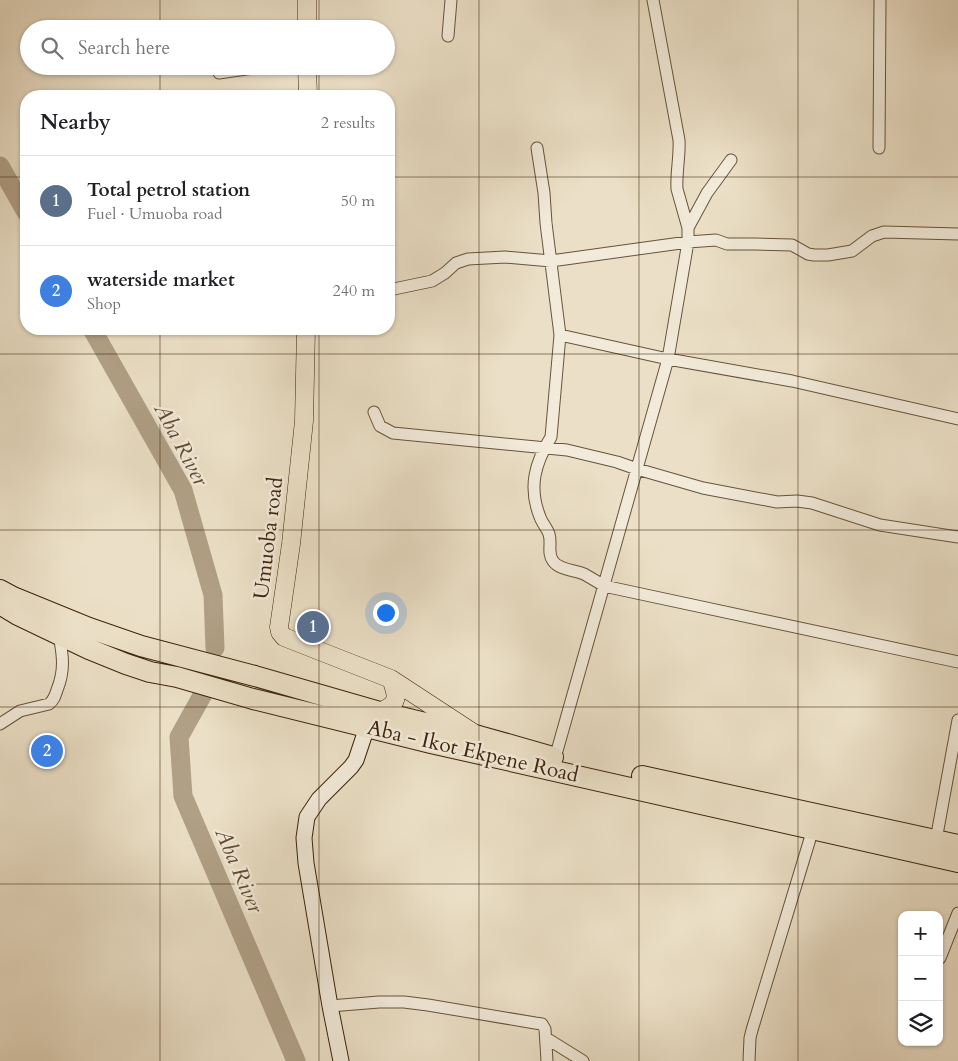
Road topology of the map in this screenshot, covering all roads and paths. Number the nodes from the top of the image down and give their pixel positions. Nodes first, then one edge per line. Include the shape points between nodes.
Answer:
1 (307, 0) edge
2 (452, 0) edge
3 (653, 0) edge
4 (880, 0) edge
5 (307, 20) edge
6 (448, 36) dead end
7 (308, 75) edge
8 (308, 90) edge
9 (537, 148) dead end
10 (878, 148) dead end
11 (731, 160) dead end
12 (688, 228) junction
13 (958, 234) edge
14 (688, 242) junction
15 (551, 261) junction
16 (395, 289) edge
17 (306, 335) edge
18 (560, 335) junction
19 (668, 359) junction
20 (374, 412) dead end
21 (958, 419) edge
22 (545, 447) junction
23 (638, 469) junction
24 (958, 537) edge
25 (604, 586) junction
26 (0, 590) edge
27 (0, 604) edge
28 (59, 635) junction
29 (958, 662) edge
30 (391, 679) junction
31 (374, 720) junction
32 (958, 720) edge
33 (0, 724) edge
34 (479, 736) junction
35 (556, 758) junction
36 (813, 829) junction
37 (936, 840) junction
38 (958, 845) edge
39 (958, 862) edge
40 (958, 913) edge
41 (941, 956) edge
42 (330, 1006) junction
43 (546, 1038) junction
44 (341, 1061) edge
45 (547, 1061) edge
46 (583, 1061) edge
47 (749, 1061) edge

1 - 5 main road
2 - 6 street
3 - 12 street via 679,140 677,189
4 - 10 street
7 - 8 main road
9 - 15 street
11 - 12 street via 707,193
12 - 14 street
13 - 14 street via 884,232 872,236 852,251 828,255 808,254 792,245 727,244 716,240
14 - 15 street
14 - 19 street
15 - 16 street via 505,257 468,259 432,281
15 - 18 street
17 - 30 main road, Umuoba road via 304,421 280,632 284,638
18 - 19 street
18 - 22 street via 551,437
19 - 21 street via 792,381
19 - 23 street
20 - 22 street via 380,426 393,433
22 - 23 street
22 - 25 street via 533,486 537,508 549,535 550,553 558,566 586,575
23 - 24 street via 703,488 777,502 812,503 880,525
23 - 25 street
25 - 29 street
25 - 35 street
26 - 31 highway, Aba - Ikot Ekpene Road via 89,628 141,646 255,676
27 - 28 highway, Aba - Ikot Ekpene Road
28 - 31 highway, Aba - Ikot Ekpene Road via 150,672 253,699
28 - 33 street via 64,664 54,700 50,704 15,713
30 - 31 main road via 397,699
30 - 34 main road, Umuoba road
31 - 34 highway, Aba - Ikot Ekpene Road
31 - 36 highway, Aba - Ikot Ekpene Road via 431,743
31 - 42 street via 356,760 319,799 307,817 304,838 306,863
32 - 37 street
34 - 35 highway, Aba - Ikot Ekpene Road
35 - 37 highway, Aba - Ikot Ekpene Road
36 - 39 highway, Aba - Ikot Ekpene Road
36 - 47 street via 752,1030
37 - 38 highway, Aba - Ikot Ekpene Road
40 - 41 street
42 - 43 street via 379,1002 428,1005 542,1024
42 - 44 street
43 - 45 street
43 - 46 street

